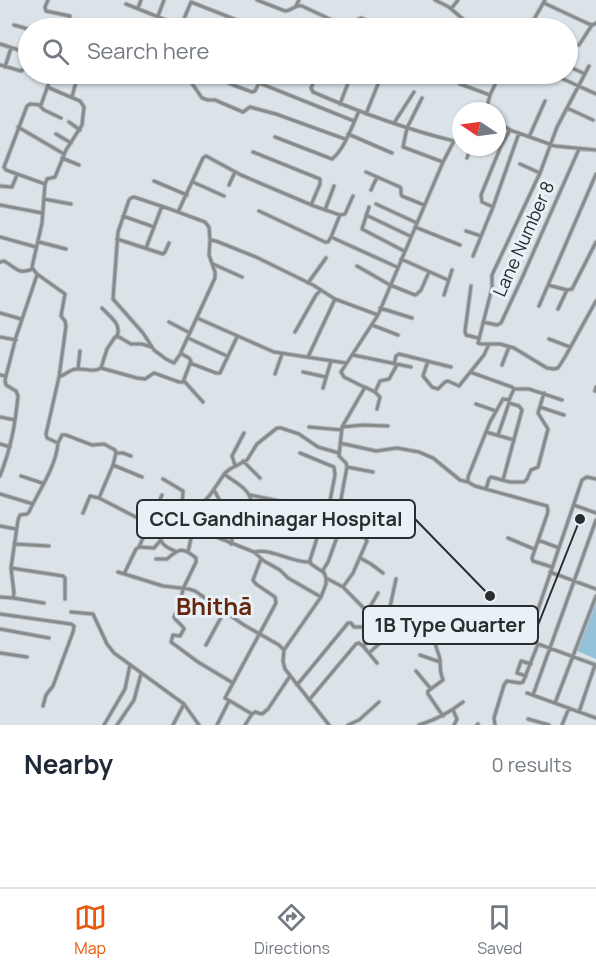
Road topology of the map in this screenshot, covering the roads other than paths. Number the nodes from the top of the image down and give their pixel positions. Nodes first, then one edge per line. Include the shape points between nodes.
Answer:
1 (48, 0) edge
2 (141, 0) edge
3 (164, 0) edge
4 (257, 0) edge
5 (299, 0) edge
6 (435, 0) edge
7 (458, 0) edge
8 (192, 1) edge
9 (544, 2) edge
10 (126, 4) dead end
11 (296, 6) junction
12 (138, 8) junction
13 (451, 9) junction
14 (158, 16) junction
15 (70, 18) edge
16 (163, 18) edge
17 (185, 18) edge
18 (233, 18) edge
19 (329, 18) edge
20 (461, 18) edge
21 (535, 18) edge
22 (594, 24) edge
23 (14, 25) dead end
24 (18, 26) edge
25 (0, 44) edge
26 (578, 45) edge
27 (12, 48) junction
28 (18, 51) edge
29 (0, 65) edge
30 (589, 66) dead end
31 (5, 67) junction
32 (18, 70) edge
33 (578, 71) edge
34 (585, 74) junction
35 (48, 84) edge
36 (75, 84) edge
37 (192, 84) edge
38 (231, 84) edge
39 (258, 84) edge
40 (262, 84) edge
41 (313, 84) edge
42 (348, 84) edge
43 (378, 84) edge
44 (460, 84) edge
45 (495, 84) edge
46 (574, 84) edge
47 (578, 86) junction
48 (47, 87) junction
49 (414, 92) dead end
50 (596, 94) edge
51 (490, 95) junction
52 (72, 97) junction
53 (422, 98) dead end
54 (545, 101) dead end
55 (488, 102) edge
56 (340, 104) junction
57 (39, 106) junction
58 (567, 107) junction
59 (359, 111) junction
60 (366, 114) junction
61 (61, 118) dead end
62 (593, 120) dead end
63 (354, 121) junction
64 (69, 122) dead end
65 (394, 123) junction
66 (18, 127) junction
67 (407, 128) junction
68 (506, 128) edge
69 (80, 130) junction
70 (510, 130) junction
71 (519, 133) junction
72 (56, 134) dead end
73 (348, 134) junction
74 (275, 137) dead end
75 (529, 137) junction
76 (345, 139) junction
77 (452, 140) edge
78 (71, 143) junction
79 (452, 145) edge
80 (550, 145) junction
81 (579, 149) junction
82 (596, 150) edge
83 (253, 152) dead end
84 (392, 153) dead end
85 (63, 156) junction
86 (443, 162) junction
87 (520, 164) dead end
88 (79, 165) dead end
89 (235, 172) junction
90 (366, 172) dead end
91 (540, 173) junction
92 (17, 174) junction
93 (596, 174) edge
94 (377, 177) junction
95 (154, 181) dead end
96 (192, 181) junction
97 (45, 184) junction
98 (229, 185) dead end
99 (0, 186) edge
100 (334, 186) dead end
101 (371, 190) dead end
102 (187, 195) junction
103 (224, 196) dead end
104 (353, 196) dead end
105 (44, 199) junction
106 (71, 204) dead end
107 (376, 204) dead end
108 (0, 205) edge
109 (311, 205) junction
110 (424, 205) junction
111 (162, 206) junction
112 (369, 207) dead end
113 (493, 207) junction
114 (325, 210) junction
115 (259, 211) dead end
116 (178, 212) junction
117 (43, 213) junction
118 (340, 215) junction
119 (366, 215) junction
120 (123, 216) junction
121 (416, 225) junction
122 (154, 227) junction
123 (466, 231) dead end
124 (481, 236) junction
125 (0, 237) edge
126 (331, 237) junction
127 (411, 237) junction
128 (116, 239) junction
129 (210, 240) junction
130 (38, 241) junction
131 (596, 242) edge
132 (169, 243) dead end
133 (460, 245) dead end
134 (36, 248) junction
135 (146, 248) junction
136 (66, 249) dead end
137 (404, 251) junction
138 (473, 256) dead end
139 (326, 258) dead end
140 (401, 259) junction
141 (0, 262) edge
142 (213, 264) junction
143 (357, 266) dead end
144 (397, 267) junction
145 (33, 269) junction
146 (452, 270) dead end
147 (429, 272) junction
148 (38, 274) junction
149 (242, 277) dead end
150 (448, 280) junction
151 (308, 283) junction
152 (390, 285) junction
153 (548, 285) junction
154 (471, 286) dead end
155 (321, 290) junction
156 (567, 290) junction
157 (444, 295) dead end
158 (335, 299) junction
159 (596, 301) edge
160 (539, 306) dead end
161 (380, 308) junction
162 (102, 309) dead end
163 (558, 309) dead end
164 (0, 313) edge
165 (378, 315) junction
166 (197, 318) junction
167 (412, 318) dead end
168 (22, 320) junction
169 (169, 322) dead end
170 (483, 322) junction
171 (372, 325) junction
172 (295, 332) dead end
173 (190, 333) junction
174 (398, 335) dead end
175 (117, 336) junction
176 (0, 337) edge
177 (237, 337) junction
178 (188, 338) junction
179 (478, 338) junction
180 (549, 339) dead end
181 (16, 340) junction
182 (489, 344) junction
183 (509, 347) junction
184 (570, 347) junction
185 (152, 348) junction
186 (80, 351) dead end
187 (181, 353) junction
188 (282, 354) junction
189 (353, 355) junction
190 (228, 356) junction
191 (308, 357) junction
192 (331, 361) junction
193 (428, 361) junction
194 (190, 363) junction
195 (347, 363) junction
196 (396, 364) junction
197 (502, 365) dead end
198 (451, 367) dead end
199 (411, 368) dead end
200 (78, 369) junction
201 (99, 369) junction
202 (303, 372) dead end
203 (470, 372) junction
204 (275, 374) dead end
205 (0, 375) edge
206 (6, 376) junction
207 (59, 377) junction
208 (326, 377) junction
209 (184, 380) junction
210 (364, 387) junction
211 (323, 388) dead end
212 (514, 389) junction
213 (375, 392) junction
214 (544, 393) junction
215 (562, 400) dead end
216 (509, 401) junction
217 (203, 402) dead end
218 (476, 404) dead end
219 (540, 406) junction
220 (377, 409) dead end
221 (496, 411) junction
222 (564, 415) dead end
223 (0, 417) edge
224 (15, 420) junction
225 (344, 425) junction
226 (388, 426) dead end
227 (309, 427) dead end
228 (486, 432) junction
229 (244, 433) dead end
230 (498, 435) junction
231 (514, 440) junction
232 (58, 443) junction
233 (340, 443) junction
234 (0, 444) edge
235 (10, 447) junction
236 (116, 453) junction
237 (300, 453) dead end
238 (339, 453) junction
239 (131, 456) dead end
240 (243, 461) junction
241 (113, 465) junction
242 (235, 465) junction
243 (347, 467) junction
244 (373, 472) dead end
245 (224, 474) junction
246 (0, 476) edge
247 (21, 476) dead end
248 (142, 477) dead end
249 (260, 478) dead end
250 (163, 479) dead end
251 (596, 479) edge
252 (503, 480) junction
253 (468, 482) junction
254 (43, 483) junction
255 (486, 489) junction
256 (214, 490) junction
257 (0, 494) edge
258 (162, 495) dead end
259 (250, 495) junction
260 (99, 498) junction
261 (33, 504) junction
262 (348, 504) junction
263 (574, 505) junction
264 (328, 511) junction
265 (243, 512) junction
266 (83, 513) dead end
267 (596, 513) edge
268 (196, 516) junction
269 (596, 520) edge
270 (150, 525) junction
271 (0, 526) edge
272 (16, 529) junction
273 (320, 529) junction
274 (590, 535) junction
275 (596, 537) edge
276 (508, 538) dead end
277 (160, 540) junction
278 (538, 540) junction
279 (14, 543) junction
280 (231, 543) junction
281 (50, 546) dead end
282 (139, 547) junction
283 (559, 548) junction
284 (534, 549) junction
285 (175, 551) junction
286 (188, 552) junction
287 (254, 552) junction
288 (360, 558) junction
289 (156, 559) dead end
290 (261, 559) junction
291 (310, 562) junction
292 (552, 567) junction
293 (11, 568) junction
294 (118, 572) dead end
295 (323, 572) junction
296 (550, 572) junction
297 (382, 573) dead end
298 (124, 574) junction
299 (326, 578) junction
300 (396, 579) dead end
301 (574, 581) junction
302 (343, 587) junction
303 (183, 588) junction
304 (596, 589) edge
305 (378, 593) dead end
306 (596, 596) edge
307 (0, 597) edge
308 (321, 597) junction
309 (13, 598) junction
310 (65, 599) dead end
311 (44, 603) dead end
312 (411, 610) dead end
313 (71, 612) dead end
314 (224, 612) junction
315 (367, 612) junction
316 (0, 614) edge
317 (378, 622) junction
318 (384, 628) junction
319 (0, 629) edge
320 (389, 633) junction
321 (260, 635) junction
322 (436, 635) dead end
323 (49, 638) dead end
324 (371, 638) junction
325 (396, 641) dead end
326 (538, 644) junction
327 (206, 645) dead end
328 (363, 646) junction
329 (549, 648) junction
330 (284, 650) junction
331 (0, 653) edge
332 (369, 653) junction
333 (420, 655) dead end
334 (573, 656) junction
335 (27, 657) dead end
336 (440, 662) junction
337 (377, 663) dead end
338 (531, 663) junction
339 (130, 665) junction
340 (596, 665) edge
341 (416, 671) dead end
342 (141, 674) junction
343 (290, 676) junction
344 (526, 676) junction
345 (233, 683) junction
346 (297, 685) junction
347 (431, 689) junction
348 (527, 693) dead end
349 (532, 695) junction
350 (309, 700) junction
351 (229, 701) junction
352 (379, 702) dead end
353 (463, 702) dead end
354 (555, 703) junction
355 (184, 704) junction
356 (43, 706) dead end
357 (569, 708) junction
358 (453, 710) junction
359 (579, 712) junction
360 (252, 714) junction
361 (443, 716) junction
362 (596, 718) edge
363 (528, 719) dead end
364 (564, 724) edge
365 (104, 725) edge
366 (117, 725) edge
367 (173, 725) edge
368 (199, 725) edge
369 (217, 725) edge
370 (246, 725) edge
371 (329, 725) edge
372 (348, 725) edge
373 (419, 725) edge
374 (454, 725) edge
375 (495, 725) edge
376 (549, 725) edge

1 - 15 street via 46,11
2 - 12 street
3 - 14 street
4 - 11 street via 285,11
5 - 11 street
6 - 13 street
7 - 13 street
8 - 17 street
8 - 18 street
9 - 21 street
9 - 22 street
10 - 12 street
11 - 19 street
12 - 14 street
13 - 20 street
14 - 16 street
22 - 26 street
23 - 24 street
25 - 27 street
27 - 28 street
27 - 31 street
29 - 31 street
30 - 34 street
31 - 32 street
33 - 34 street
34 - 47 street
35 - 48 street
36 - 52 street
37 - 76 street via 208,100 243,112 250,107 276,114
38 - 39 street via 252,92
40 - 63 street
41 - 56 street via 311,91
42 - 56 street
43 - 60 street
44 - 51 street
45 - 51 street
46 - 47 street
47 - 50 street
47 - 58 street
48 - 52 street
48 - 57 street
49 - 65 street
51 - 55 street
52 - 69 street via 84,107
53 - 67 street
54 - 75 street
56 - 59 street
57 - 61 street
57 - 66 street via 28,105
58 - 62 street
58 - 80 street
59 - 60 street
59 - 63 street
60 - 65 street
63 - 73 street
64 - 69 street
65 - 67 street
66 - 85 street
66 - 92 street via 4,165
67 - 77 street
67 - 86 street via 403,147
68 - 70 street
69 - 78 street
70 - 71 street
70 - 113 street via 480,198
71 - 75 street
71 - 113 street
72 - 78 street
73 - 76 street
73 - 84 street
74 - 76 street via 332,159
75 - 80 street
78 - 85 street
79 - 86 street
80 - 81 street
80 - 91 street
81 - 82 street
81 - 170 street, Lane Number 8 via 501,323
83 - 109 street via 320,179
85 - 88 street
85 - 97 street via 55,177
86 - 110 street
87 - 91 street
89 - 96 street via 204,156
89 - 98 street
89 - 109 street
90 - 94 street
91 - 170 street via 492,275
92 - 97 street
92 - 99 street via 12,187
93 - 153 street
94 - 101 street
94 - 110 street via 401,188 402,196
95 - 102 street
96 - 102 street
96 - 103 street
97 - 105 street
100 - 114 street
102 - 116 street
104 - 118 street via 345,214
105 - 106 street
105 - 117 street
107 - 121 street
108 - 117 street
109 - 114 street
110 - 121 street
111 - 116 street
111 - 120 street via 132,197
111 - 122 street
112 - 119 street
113 - 124 street
114 - 118 street
115 - 126 street via 325,242
116 - 129 street via 207,224
117 - 130 street
118 - 126 street
119 - 127 street
119 - 137 street via 362,229
120 - 122 street
120 - 128 street
121 - 127 street
121 - 133 street
122 - 135 street
123 - 124 street
124 - 138 street
125 - 134 street
126 - 144 street
127 - 137 street
128 - 135 street
128 - 185 street via 113,299
129 - 142 street
129 - 151 street
130 - 134 street
130 - 136 street
131 - 156 street via 572,289
132 - 135 street via 163,254
134 - 145 street
137 - 140 street
139 - 151 street
140 - 144 street
140 - 147 street
141 - 145 street via 6,261 24,272
142 - 149 street
142 - 166 street via 214,278
143 - 152 street
144 - 152 street
145 - 148 street
146 - 150 street
147 - 150 street
147 - 152 street via 417,294
148 - 168 street
148 - 207 street via 65,294 61,316 66,326
150 - 157 street
151 - 155 street
152 - 161 street
153 - 156 street
153 - 160 street
154 - 179 street via 465,331 466,335
155 - 158 street
155 - 172 street
156 - 163 street
158 - 165 street
158 - 191 street
159 - 184 street
161 - 165 street
161 - 167 street
162 - 175 street via 118,327
164 - 168 street
165 - 171 street
166 - 173 street
166 - 177 street
168 - 181 street
169 - 173 street
170 - 179 street
171 - 174 street
171 - 189 street
173 - 178 street
175 - 185 street via 131,344
175 - 201 street
176 - 181 street
177 - 188 street
177 - 190 street
178 - 187 street
178 - 190 street
179 - 182 street via 478,344
180 - 184 street
181 - 206 street
182 - 183 street
182 - 203 street
183 - 184 street via 551,369 558,368
183 - 197 street
185 - 187 street via 173,363
186 - 200 street
187 - 194 street
188 - 191 street
188 - 204 street
189 - 195 street
189 - 196 street
190 - 194 street via 218,374
191 - 192 street
192 - 195 street
192 - 208 street
193 - 196 street via 399,354
193 - 198 street
193 - 203 street via 423,378 436,390 447,381 459,386
194 - 209 street
195 - 210 street via 341,375
196 - 199 street
196 - 213 street via 389,379 380,381
200 - 201 street
200 - 207 street
201 - 209 street via 137,378 146,379 154,373 181,383
202 - 208 street
203 - 212 street
205 - 206 street
206 - 224 street via 6,385 17,393
207 - 232 street via 46,434
208 - 211 street
209 - 217 street
210 - 213 street
210 - 225 street
212 - 214 street
212 - 216 street
213 - 220 street via 380,397
214 - 215 street
214 - 219 street
216 - 221 street via 503,399
216 - 230 street
216 - 231 street via 522,410
218 - 221 street
219 - 222 street
219 - 252 street via 539,415 548,429 538,467 531,470 524,482
221 - 228 street
223 - 224 street
224 - 235 street
225 - 226 street
225 - 227 street
225 - 233 street
228 - 230 street
228 - 253 street
229 - 242 street via 232,456
230 - 231 street
231 - 252 street
232 - 236 street via 66,435 92,445 107,445
232 - 254 street
233 - 238 street
233 - 253 street via 378,451 397,448 419,452
234 - 235 street
235 - 246 street
236 - 239 street
236 - 241 street
237 - 264 street via 334,467
238 - 240 street via 279,428 257,444
238 - 243 street
240 - 242 street
240 - 249 street
241 - 248 street
241 - 260 street
242 - 245 street
243 - 244 street
243 - 262 street via 340,496
245 - 256 street
245 - 259 street
247 - 254 street
250 - 268 street via 183,491 182,508
251 - 263 street via 582,480
252 - 255 street via 490,478
253 - 255 street
254 - 261 street
255 - 278 street via 547,506
256 - 268 street
256 - 280 street via 220,501 210,531
257 - 261 street
258 - 270 street
259 - 264 street
259 - 265 street via 251,501
260 - 266 street via 90,496
260 - 270 street
261 - 272 street via 27,514 20,515
262 - 288 street via 354,507 359,529 366,539
262 - 295 street
263 - 267 street
263 - 283 street
264 - 273 street
265 - 273 street via 265,520
265 - 280 street via 236,520
268 - 286 street
269 - 274 street
270 - 277 street via 161,530
270 - 282 street
271 - 272 street
272 - 279 street
273 - 291 street
274 - 275 street
274 - 301 street
276 - 284 street
277 - 282 street via 154,548
277 - 285 street
278 - 283 street
278 - 284 street
279 - 281 street
279 - 293 street
280 - 287 street
282 - 298 street
283 - 292 street
284 - 292 street via 533,561
285 - 286 street
285 - 289 street via 167,559
286 - 303 street via 196,560
287 - 290 street
287 - 291 street
288 - 297 street
288 - 302 street
290 - 308 street
290 - 321 street via 254,580 277,601
291 - 295 street
292 - 296 street
293 - 309 street
293 - 310 street via 63,576
294 - 298 street
295 - 299 street
296 - 301 street
296 - 326 street via 528,639
298 - 303 street
299 - 302 street
299 - 308 street
300 - 317 street via 390,607
301 - 304 street
301 - 329 street
302 - 315 street
303 - 314 street via 200,594
303 - 345 street via 174,618 184,629 180,636 173,635 171,642
305 - 315 street
306 - 334 street
307 - 309 street
308 - 330 street
309 - 311 street
312 - 320 street
313 - 339 street via 93,614 107,644
314 - 321 street
314 - 327 street
315 - 317 street
316 - 356 street via 74,626
317 - 318 street
318 - 320 street
318 - 324 street
319 - 323 street
320 - 325 street
320 - 332 street
321 - 330 street
321 - 345 street
322 - 336 street
324 - 328 street
324 - 346 street via 363,627 348,623
326 - 329 street
326 - 338 street
328 - 332 street
328 - 350 street via 356,644
329 - 334 street
329 - 349 street
330 - 343 street via 283,661
331 - 335 street
332 - 337 street
333 - 336 street
334 - 340 street
334 - 354 street
336 - 347 street via 443,681
338 - 344 street
338 - 344 street via 521,661 519,666 517,673
339 - 342 street
339 - 365 street via 125,689
340 - 359 street
341 - 347 street
342 - 355 street
342 - 366 street via 134,700
343 - 346 street
343 - 360 street via 267,710
344 - 375 street via 522,683 505,682
345 - 351 street via 225,696
346 - 350 street
347 - 361 street via 428,694
348 - 349 street
349 - 354 street
350 - 371 street
351 - 360 street
351 - 369 street
352 - 372 street
353 - 358 street
354 - 357 street
355 - 367 street
355 - 368 street
357 - 359 street
357 - 364 street
358 - 361 street
358 - 374 street via 457,719
359 - 362 street
360 - 370 street
361 - 373 street
363 - 376 street

